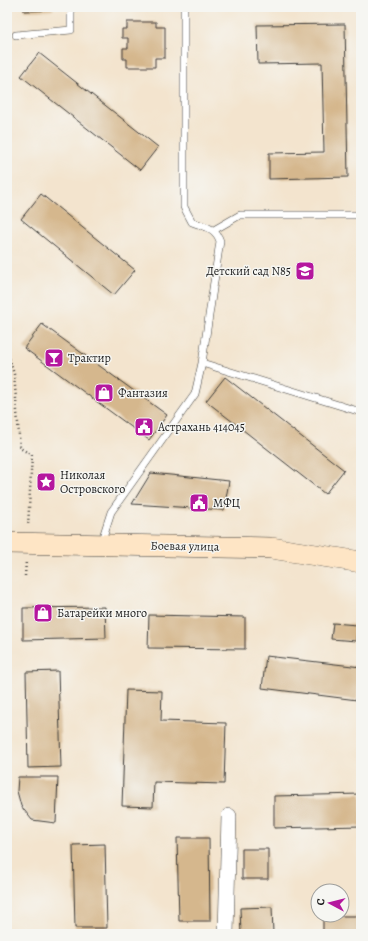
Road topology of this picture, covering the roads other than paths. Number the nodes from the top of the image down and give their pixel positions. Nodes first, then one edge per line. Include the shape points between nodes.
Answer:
1 (71, 7) edge
2 (184, 7) edge
3 (16, 35) dead end
4 (361, 215) edge
5 (214, 230) junction
6 (202, 363) junction
7 (361, 412) edge
8 (7, 543) edge
9 (100, 545) junction
10 (361, 562) edge
11 (229, 816) dead end
12 (226, 934) edge

1 - 3 lane via 71,30
2 - 5 lane via 184,207 192,222
4 - 5 lane via 240,215
5 - 6 lane via 220,241
6 - 7 lane
6 - 9 lane via 194,394 111,512
8 - 9 main road, Боевая улица
9 - 10 main road, Боевая улица via 271,548
11 - 12 street

